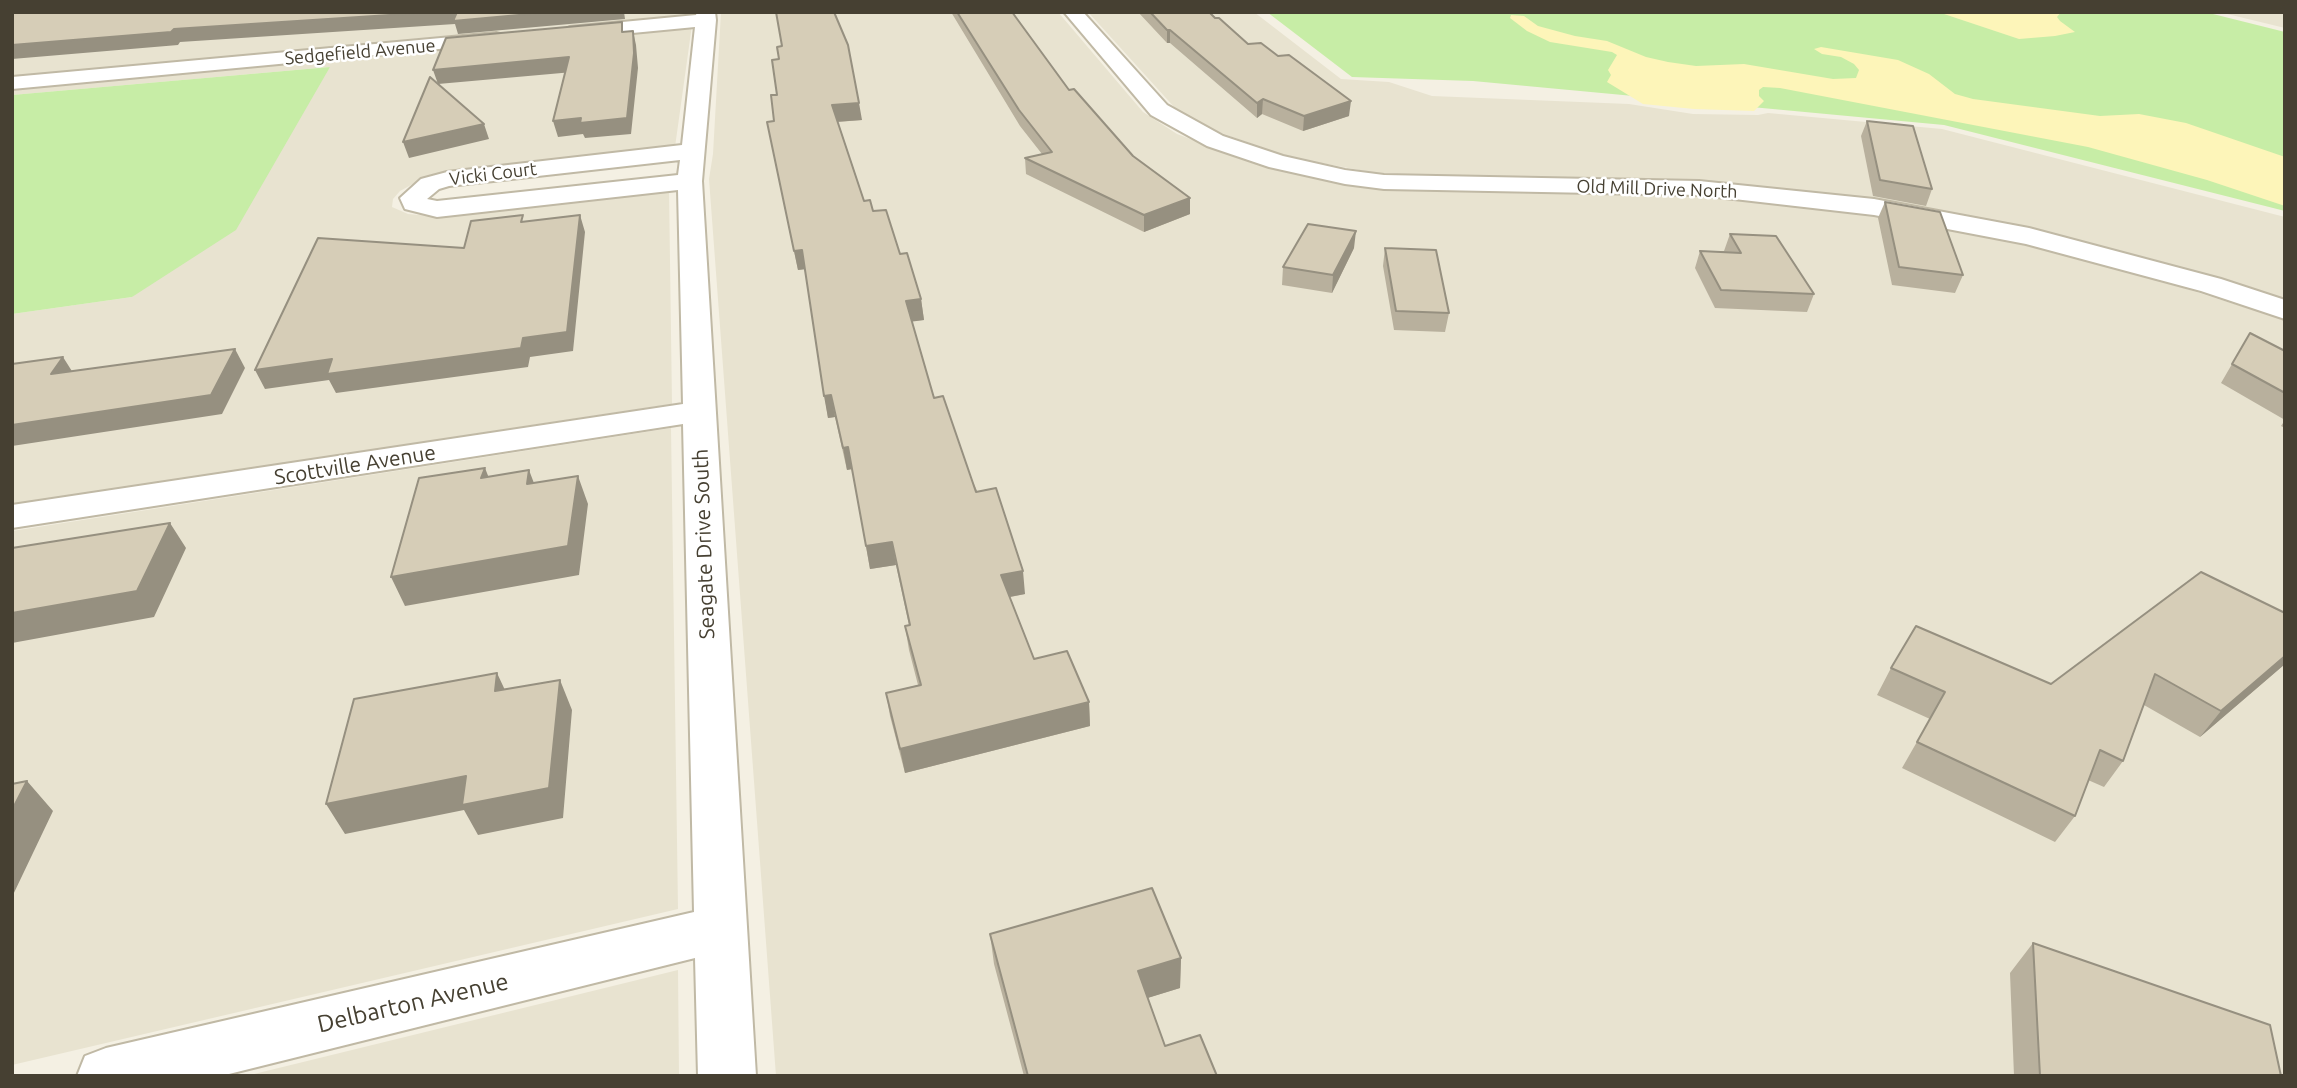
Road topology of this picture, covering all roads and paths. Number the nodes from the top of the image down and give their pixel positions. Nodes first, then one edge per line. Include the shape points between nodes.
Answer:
1 (1073, 12) edge
2 (707, 16) edge
3 (554, 34) edge
4 (513, 38) edge
5 (12, 83) edge
6 (692, 166) junction
7 (2285, 310) edge
8 (698, 412) junction
9 (12, 517) edge
10 (720, 929) junction
11 (106, 1076) edge
12 (727, 1076) edge

1 - 7 street, Old Mill Drive North via 1159,110 1193,131 1277,162 1384,181 1699,188 1874,207 2055,242
2 - 3 street
2 - 6 street, Seagate Drive South
4 - 5 street, Sedgefield Avenue
6 - 6 street, Vicki Court via 460,207 423,207 414,204 413,198 430,184 447,179
6 - 8 street, Seagate Drive South
8 - 9 street, Scottville Avenue
8 - 10 street, Seagate Drive South
10 - 11 street, Delbarton Avenue
10 - 12 street, Seagate Drive South

